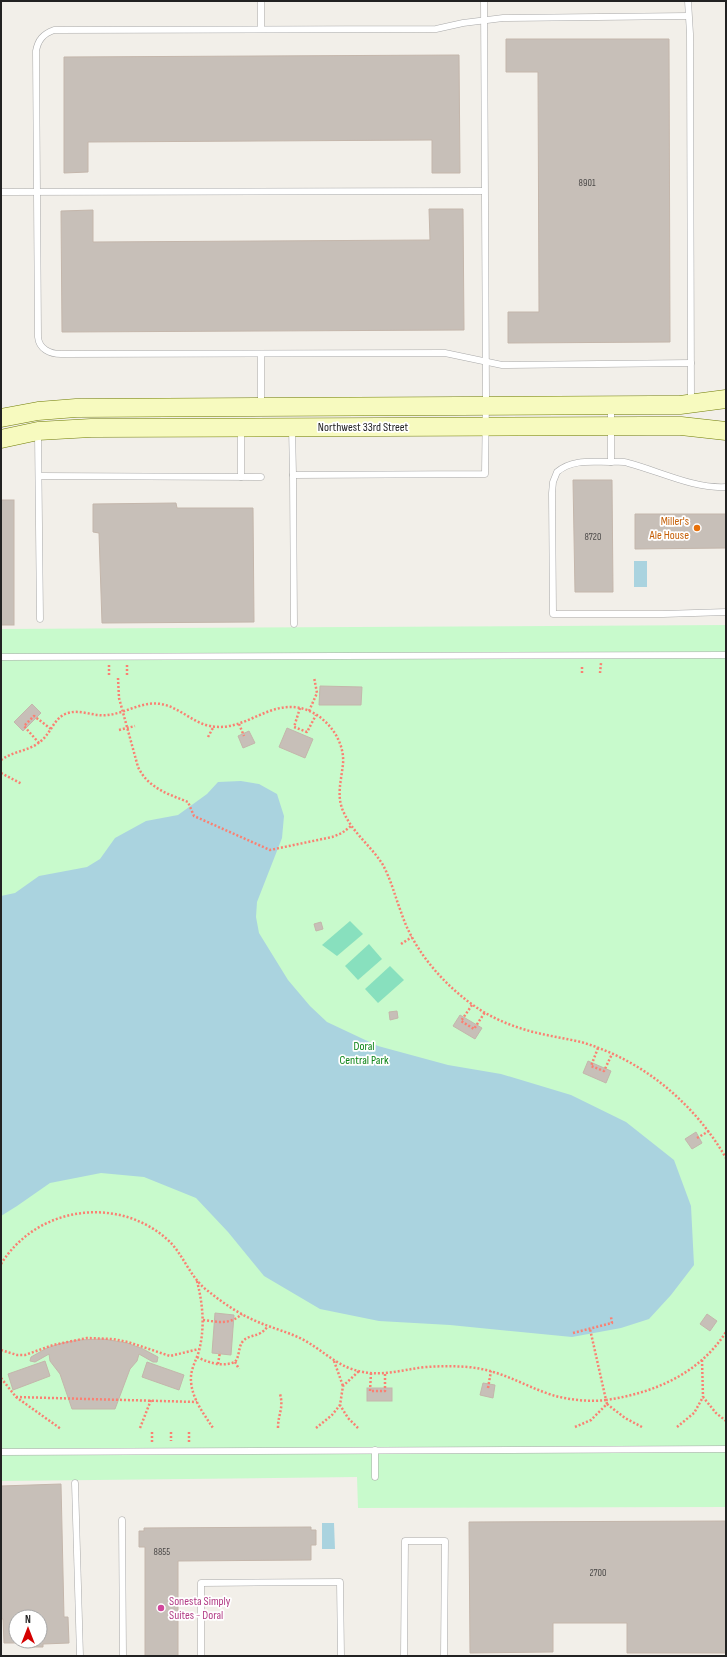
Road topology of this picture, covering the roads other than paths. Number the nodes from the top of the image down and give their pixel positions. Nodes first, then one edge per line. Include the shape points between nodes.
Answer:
1 (261, 1) edge
2 (484, 1) edge
3 (688, 1) edge
4 (688, 16) junction
5 (484, 20) junction
6 (261, 29) junction
7 (484, 191) junction
8 (1, 192) edge
9 (38, 192) junction
10 (261, 354) junction
11 (486, 361) junction
12 (691, 363) junction
13 (726, 399) edge
14 (691, 403) junction
15 (611, 405) junction
16 (486, 406) junction
17 (268, 407) junction
18 (326, 407) junction
19 (1, 418) edge
20 (486, 426) junction
21 (611, 426) junction
22 (241, 427) junction
23 (292, 427) junction
24 (38, 431) junction
25 (726, 431) edge
26 (1, 439) edge
27 (611, 462) junction
28 (293, 475) junction
29 (39, 476) junction
30 (241, 477) junction
31 (261, 477) dead end
32 (726, 487) edge
33 (726, 612) edge
34 (40, 619) dead end
35 (294, 624) dead end
36 (726, 655) edge
37 (1, 657) edge
38 (726, 1449) edge
39 (375, 1450) junction
40 (1, 1452) edge
41 (375, 1478) dead end
42 (75, 1483) dead end
43 (122, 1520) dead end
44 (80, 1656) edge
45 (123, 1656) edge
46 (201, 1656) edge
47 (341, 1656) edge
48 (404, 1656) edge
49 (444, 1656) edge

1 - 6 lane
2 - 5 lane
3 - 4 lane
4 - 5 lane
4 - 12 lane
5 - 6 lane via 436,29
5 - 7 lane
6 - 9 lane via 54,30 43,35 36,52
7 - 9 lane
7 - 11 lane
8 - 9 lane
9 - 10 lane via 38,337 40,344 51,353
10 - 11 lane via 445,353
10 - 17 lane
11 - 12 lane via 502,365
11 - 16 lane
12 - 14 lane
13 - 14 street, Northwest 33rd Street
14 - 15 street, Northwest 33rd Street
15 - 16 street, Northwest 33rd Street
15 - 21 lane
16 - 18 street, Northwest 33rd Street
16 - 20 lane
17 - 18 street, Northwest 33rd Street
17 - 19 street, Northwest 33rd Street via 63,408
17 - 23 street via 285,415
18 - 23 street via 298,418
20 - 21 street, Northwest 33rd Street
20 - 23 street, Northwest 33rd Street
20 - 28 lane via 485,474
21 - 25 street, Northwest 33rd Street via 681,426
21 - 27 lane
22 - 23 street, Northwest 33rd Street
22 - 24 street, Northwest 33rd Street
22 - 30 lane
23 - 28 lane
24 - 26 street, Northwest 33rd Street
24 - 29 lane
27 - 32 lane via 627,462 706,486
27 - 33 lane via 579,462 560,470 555,476 552,493 553,614
28 - 35 lane
29 - 30 lane
29 - 34 lane
30 - 31 lane
36 - 37 lane
38 - 39 lane
39 - 40 lane
39 - 41 lane
42 - 44 lane
43 - 45 lane
46 - 47 lane via 201,1583 340,1582
48 - 49 lane via 405,1541 445,1541

